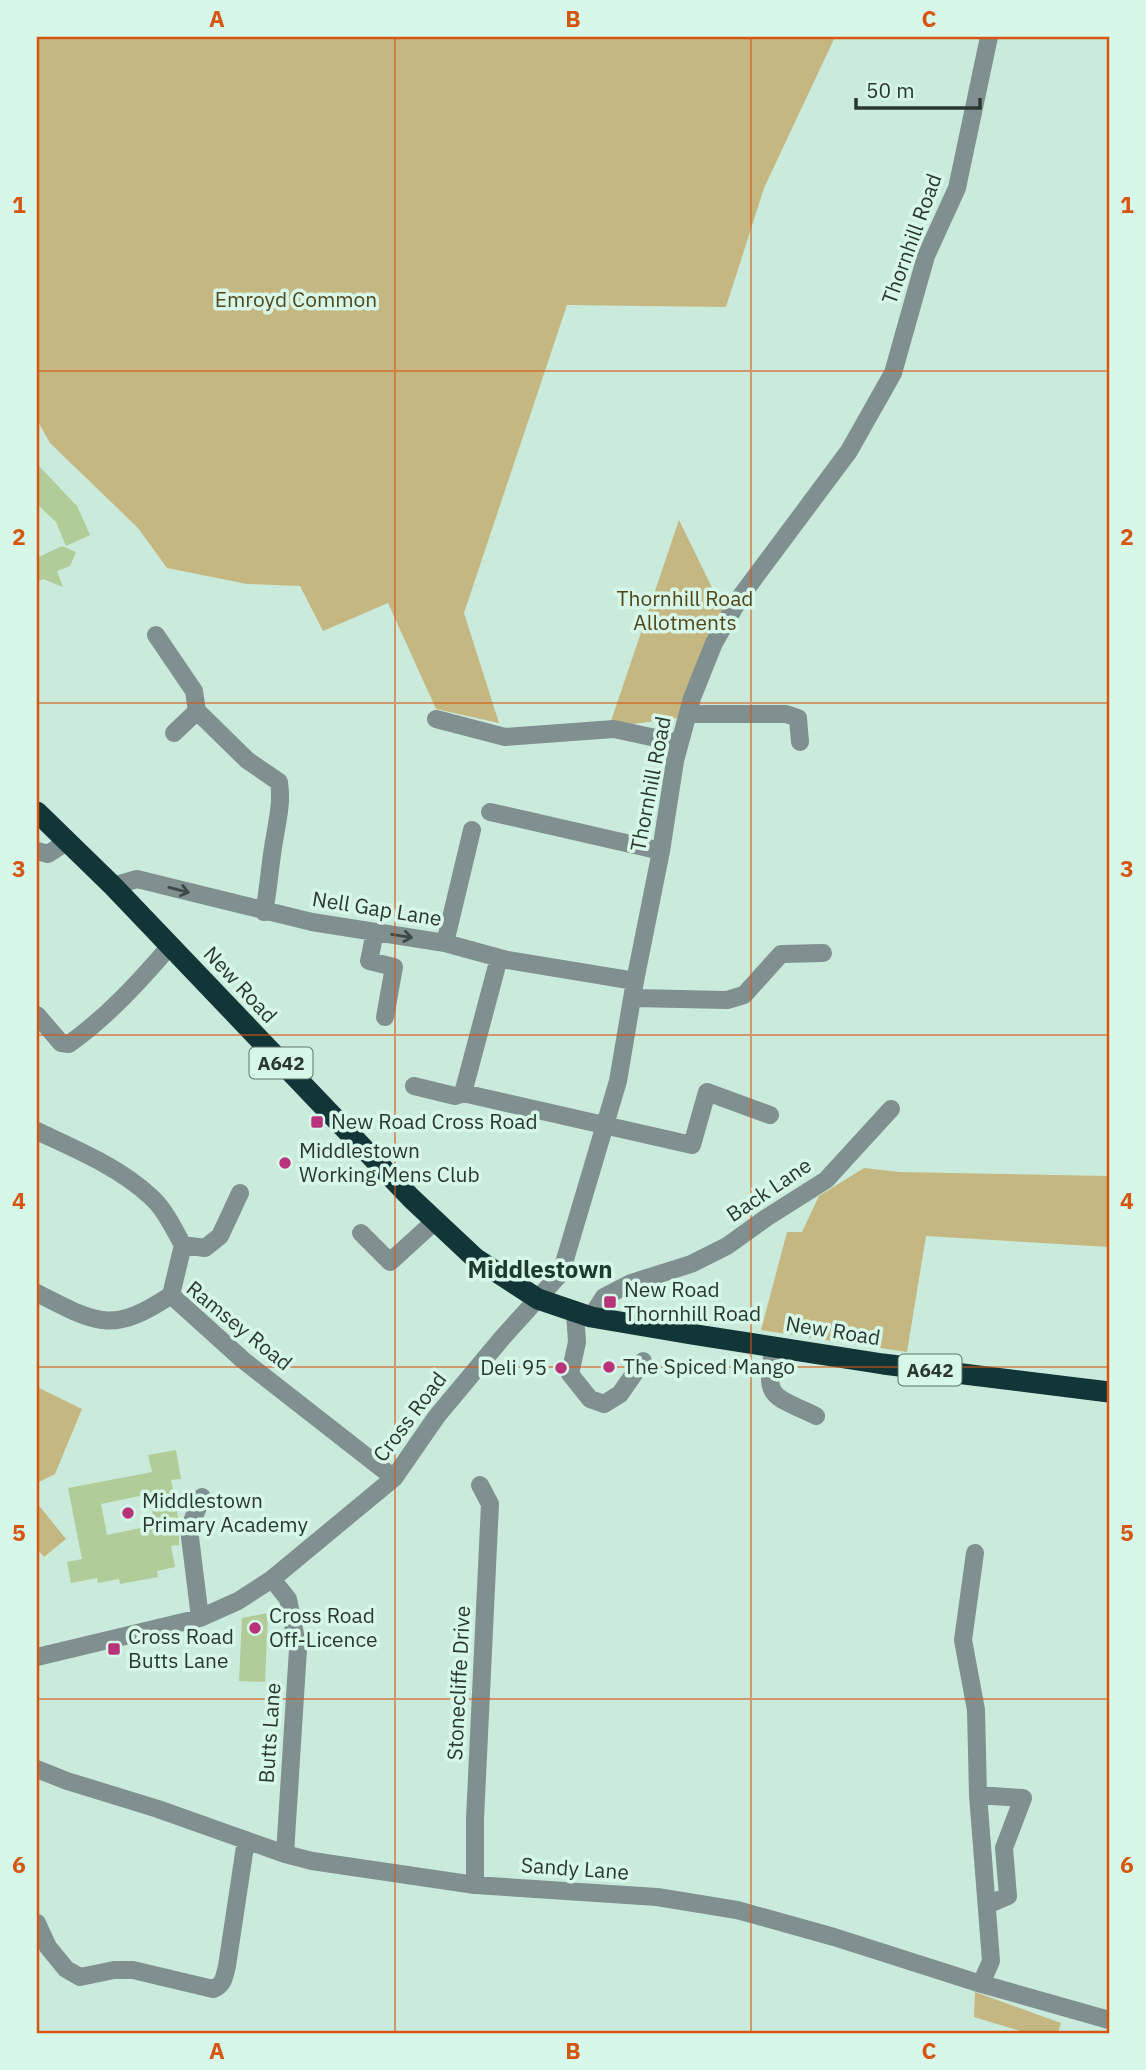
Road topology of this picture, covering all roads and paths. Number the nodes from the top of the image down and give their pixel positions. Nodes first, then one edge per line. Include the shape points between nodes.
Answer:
1 (989, 37) edge
2 (156, 635) dead end
3 (197, 711) junction
4 (688, 714) junction
5 (436, 719) dead end
6 (174, 733) dead end
7 (800, 741) dead end
8 (679, 743) junction
9 (37, 812) edge
10 (490, 812) dead end
11 (472, 830) dead end
12 (68, 841) junction
13 (37, 851) edge
14 (661, 851) junction
15 (113, 886) junction
16 (264, 912) junction
17 (375, 932) junction
18 (445, 943) junction
19 (170, 946) junction
20 (823, 953) dead end
21 (499, 958) junction
22 (634, 990) junction
23 (37, 1015) edge
24 (385, 1017) dead end
25 (414, 1086) dead end
26 (463, 1093) junction
27 (891, 1108) dead end
28 (770, 1115) dead end
29 (606, 1126) junction
30 (37, 1131) edge
31 (240, 1193) dead end
32 (435, 1221) junction
33 (361, 1233) dead end
34 (183, 1245) junction
35 (37, 1293) edge
36 (171, 1295) junction
37 (538, 1299) junction
38 (583, 1315) junction
39 (774, 1346) junction
40 (643, 1361) dead end
41 (1109, 1392) edge
42 (816, 1416) dead end
43 (394, 1478) junction
44 (480, 1485) dead end
45 (202, 1497) dead end
46 (975, 1553) dead end
47 (272, 1580) junction
48 (200, 1618) junction
49 (37, 1657) edge
50 (37, 1769) edge
51 (978, 1795) junction
52 (246, 1840) junction
53 (285, 1854) junction
54 (475, 1885) junction
55 (986, 1905) junction
56 (37, 1923) edge
57 (981, 1984) junction
58 (1109, 2020) edge

1 - 4 street, Thornhill Road via 957,188 926,256 893,373 849,451 741,596 714,643
2 - 3 street via 194,691
3 - 6 street
3 - 16 street via 247,760 279,782 282,801
4 - 7 street via 786,714 798,718
4 - 8 street, Thornhill Road
5 - 8 street via 505,737 614,729
8 - 14 street, Thornhill Road
9 - 12 highway, New Road / A642
10 - 14 street
11 - 18 street
12 - 13 street via 48,854
12 - 15 highway, New Road / A642
14 - 22 street, Thornhill Road
15 -> 16 street, Nell Gap Lane via 137,879
15 - 19 highway, New Road / A642
16 - 17 street, Nell Gap Lane
17 -> 18 street, Nell Gap Lane
17 - 24 street via 369,961 394,967
18 - 21 street, Nell Gap Lane
19 - 23 street via 98,1023 69,1044 61,1043
19 - 32 highway, New Road / A642
20 - 22 street, Nell Gap Lane via 781,954 744,995 727,1000
21 - 22 street, Nell Gap Lane
21 - 26 street
22 - 29 street, Thornhill Road
25 - 26 street via 455,1096
26 - 29 street
27 - 38 street, Back Lane via 825,1180 727,1246 691,1265 622,1288
28 - 29 street via 707,1092 692,1145
29 - 37 street, Thornhill Road via 561,1273
30 - 34 street via 120,1174 150,1196
31 - 34 street via 220,1236 205,1248
32 - 33 street via 390,1262
32 - 37 highway, New Road / A642 via 475,1258
34 - 36 street
35 - 36 street, Ramsey Road via 102,1322 129,1319
36 - 43 street, Ramsey Road via 243,1360
37 - 38 highway, New Road / A642
37 - 43 street, Cross Road via 437,1416
38 - 39 highway, New Road / A642
38 - 40 street via 570,1374 590,1399 604,1404 620,1394
39 - 41 highway, New Road / A642
39 - 42 street via 768,1381 772,1390
43 - 47 street, Cross Road
44 - 54 street, Stonecliffe Drive via 490,1504
45 - 48 street via 189,1529
46 - 51 street via 963,1640 976,1710
47 - 48 street, Cross Road
47 - 53 street, Butts Lane via 288,1599 298,1648
48 - 49 street, Cross Road
50 - 52 street, Sandy Lane
51 - 55 street
51 - 55 street via 1023,1798 1004,1848 1008,1896
52 - 53 street, Sandy Lane
52 - 56 street via 227,1966 223,1983 213,1989 133,1969 80,1978 48,1947
53 - 54 street, Sandy Lane
54 - 57 street, Sandy Lane via 657,1897 737,1910
55 - 57 street via 991,1961
57 - 58 street, Sandy Lane

